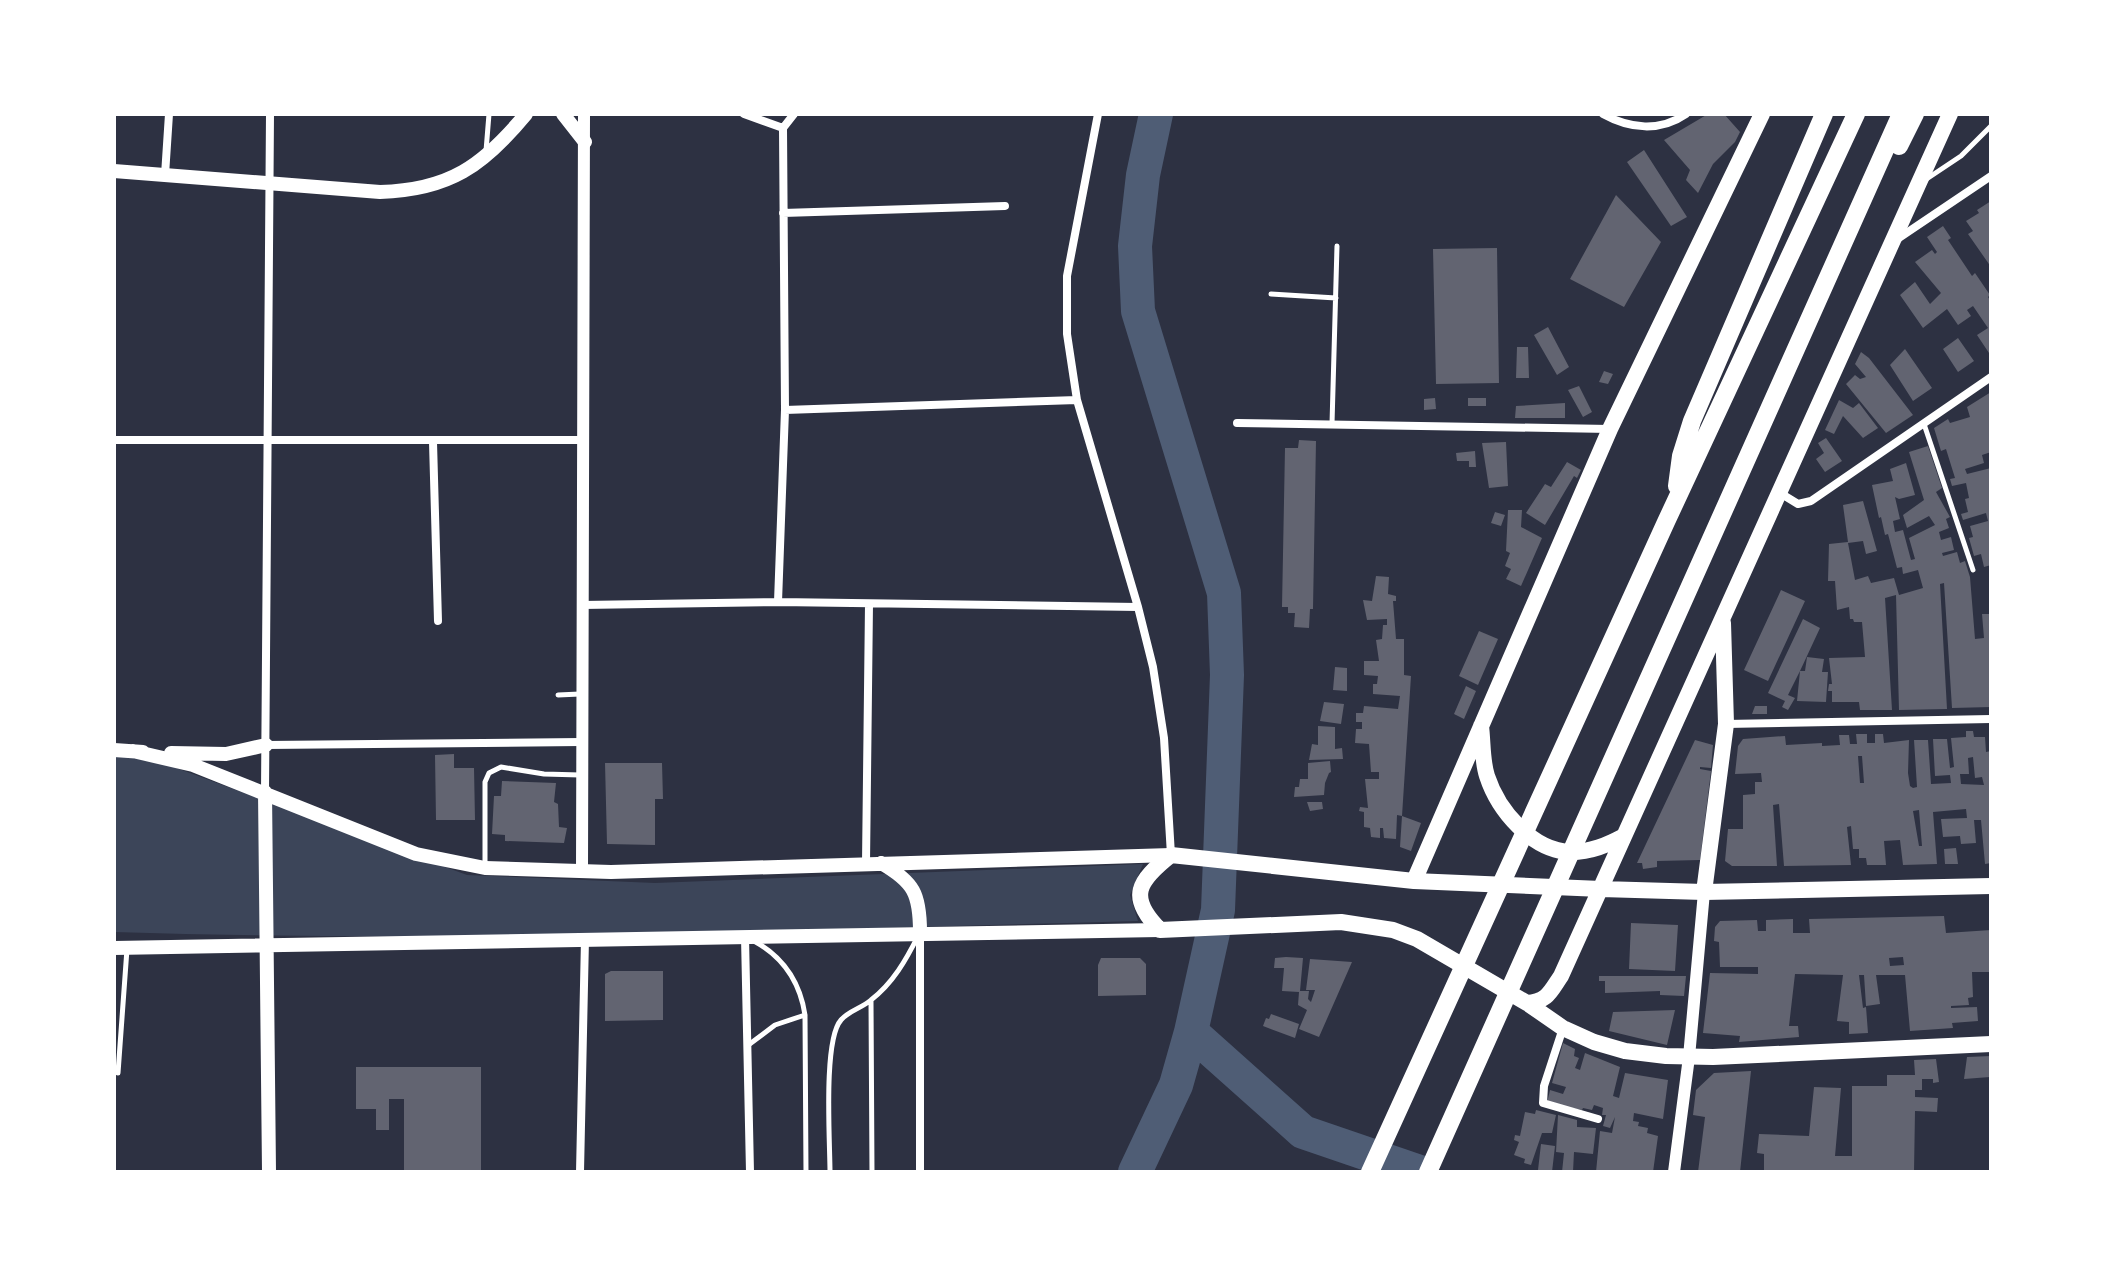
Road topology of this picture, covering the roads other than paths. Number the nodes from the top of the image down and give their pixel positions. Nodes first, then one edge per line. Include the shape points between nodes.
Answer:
1 (169, 114) edge
2 (270, 114) edge
3 (489, 114) edge
4 (526, 114) edge
5 (563, 114) edge
6 (584, 114) edge
7 (744, 114) edge
8 (794, 114) edge
9 (1098, 114) edge
10 (1603, 114) edge
11 (1686, 114) edge
12 (1750, 114) edge
13 (1762, 114) edge
14 (1824, 114) edge
15 (1856, 114) edge
16 (1901, 114) edge
17 (1915, 114) edge
18 (1950, 114) edge
19 (1991, 126) edge
20 (783, 128) junction
21 (1751, 137) junction
22 (585, 142) junction
23 (485, 156) junction
24 (114, 171) edge
25 (165, 175) junction
26 (1991, 176) edge
27 (268, 183) junction
28 (1918, 185) junction
29 (1862, 201) junction
30 (1005, 206) dead end
31 (783, 213) junction
32 (1891, 243) junction
33 (1337, 246) dead end
34 (1271, 294) dead end
35 (1336, 298) junction
36 (1991, 377) edge
37 (1077, 400) junction
38 (785, 410) junction
39 (1237, 423) dead end
40 (1924, 423) junction
41 (1332, 425) junction
42 (1610, 429) junction
43 (268, 439) junction
44 (114, 440) edge
45 (582, 440) junction
46 (433, 442) junction
47 (1780, 493) junction
48 (1675, 504) junction
49 (1973, 570) dead end
50 (778, 602) junction
51 (869, 604) junction
52 (582, 605) junction
53 (1138, 607) junction
54 (1723, 620) junction
55 (438, 621) dead end
56 (580, 694) junction
57 (558, 695) dead end
58 (1991, 719) edge
59 (1481, 724) junction
60 (1726, 724) junction
61 (581, 742) junction
62 (266, 745) junction
63 (114, 750) edge
64 (133, 751) junction
65 (581, 775) junction
66 (265, 792) junction
67 (1624, 836) junction
68 (1177, 855) junction
69 (873, 863) junction
70 (485, 868) junction
71 (582, 871) junction
72 (1414, 881) junction
73 (1991, 886) edge
74 (1601, 889) junction
75 (1704, 892) junction
76 (1160, 930) junction
77 (920, 932) junction
78 (745, 937) junction
79 (585, 938) junction
80 (267, 947) junction
81 (121, 948) edge
82 (871, 1001) junction
83 (1527, 1003) junction
84 (805, 1015) junction
85 (1563, 1028) junction
86 (1991, 1044) edge
87 (747, 1046) junction
88 (1689, 1057) junction
89 (118, 1073) dead end
90 (1598, 1119) dead end
91 (269, 1172) edge
92 (580, 1172) edge
93 (750, 1172) edge
94 (806, 1172) edge
95 (830, 1172) edge
96 (872, 1172) edge
97 (920, 1172) edge
98 (1370, 1172) edge
99 (1428, 1172) edge
100 (1674, 1172) edge

1 - 25 street
2 - 27 street
3 - 23 lane
4 - 23 main road
5 - 22 main road
6 - 22 street
7 - 20 street
8 - 20 street
9 - 37 street via 1067,276 1067,334
10 - 11 street via 1648,128
12 - 21 street
13 - 21 main road
14 - 48 highway via 1692,421
15 - 48 highway
16 - 29 highway
17 - 29 highway
18 - 28 main road
19 - 28 lane via 1961,156
20 - 31 street
21 - 42 main road
22 - 45 street
23 - 27 main road via 448,180 414,191
24 - 25 main road
25 - 27 main road
26 - 32 street
27 - 43 street
28 - 32 main road
29 - 99 highway
30 - 31 street
31 - 38 street
32 - 47 main road
33 - 35 lane
34 - 35 lane
35 - 41 lane
36 - 40 street
37 - 38 street
37 - 53 street
38 - 50 street
39 - 41 street
40 - 47 street via 1811,501 1798,504
40 - 49 lane
41 - 42 street
42 - 59 main road
43 - 44 street
43 - 46 street
43 - 62 street
45 - 46 street
45 - 52 street
46 - 55 street
47 - 54 main road
48 - 98 highway
50 - 51 street
50 - 52 street
51 - 53 street
51 - 69 street
52 - 56 street
53 - 68 street via 1153,667
54 - 60 main road
54 - 67 main road
56 - 57 lane
56 - 61 street
58 - 60 street
59 - 67 main road via 1486,775 1522,830 1543,845 1568,852 1598,849
59 - 72 main road
60 - 75 main road
61 - 62 street
61 - 65 street
62 - 64 main road via 226,754
62 - 66 street
63 - 64 main road
64 - 66 main road via 193,765
65 - 70 lane via 501,767 489,773
65 - 71 street
66 - 70 main road via 381,842
66 - 80 main road
67 - 74 main road
68 - 69 main road
68 - 72 main road
68 - 76 main road via 1148,874 1140,887 1141,907
69 - 71 main road
69 - 77 main road via 911,884
70 - 71 main road
72 - 74 main road
73 - 75 main road
74 - 75 main road
74 - 83 main road via 1561,976 1540,1002
75 - 88 street
76 - 77 main road
76 - 83 main road via 1341,922 1393,930
77 - 78 main road
77 - 82 lane via 902,968
77 - 97 street
78 - 79 main road
78 - 84 lane via 767,949 794,977
78 - 87 street
79 - 80 main road
79 - 92 street
80 - 81 main road
80 - 91 main road
81 - 89 lane
82 - 95 lane via 841,1019 833,1034
82 - 96 lane
83 - 85 main road
84 - 87 lane via 775,1025
84 - 94 lane
85 - 88 main road via 1625,1051
85 - 90 street via 1543,1103
86 - 88 main road
87 - 93 street
88 - 100 street

